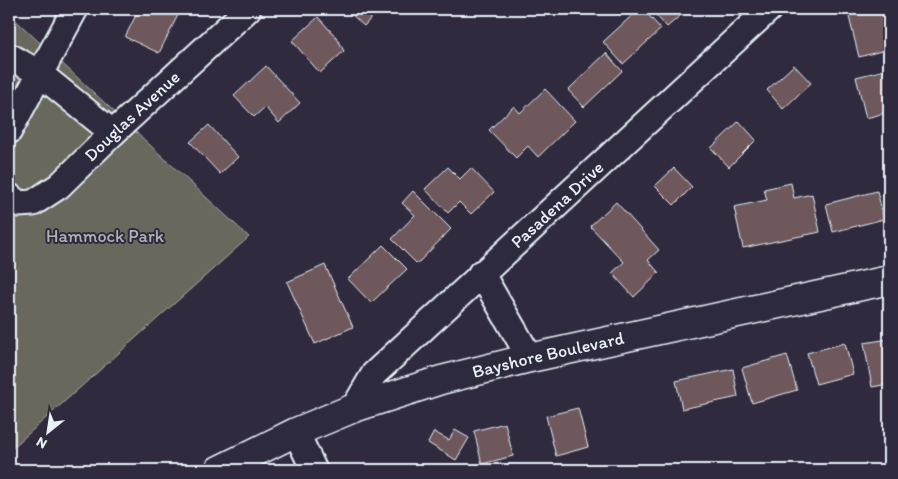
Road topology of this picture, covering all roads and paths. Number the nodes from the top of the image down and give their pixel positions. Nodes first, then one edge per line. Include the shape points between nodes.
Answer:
1 (75, 9) edge
2 (248, 9) edge
3 (769, 9) edge
4 (9, 56) edge
5 (39, 73) junction
6 (9, 131) edge
7 (113, 133) junction
8 (9, 196) edge
9 (481, 273) junction
10 (889, 280) edge
11 (530, 358) junction
12 (354, 408) junction
13 (296, 432) junction
14 (219, 470) edge
15 (314, 470) edge

1 - 5 street
2 - 7 street, Douglas Avenue
3 - 9 street, Pasadena Drive
4 - 5 street
5 - 6 street
5 - 7 street
7 - 8 street, Douglas Avenue via 58,186 33,203 19,204
9 - 11 street
9 - 12 street, Pasadena Drive via 374,374
10 - 11 main road, Bayshore Boulevard
11 - 12 main road, Bayshore Boulevard via 441,380
12 - 13 main road, Bayshore Boulevard
13 - 14 main road, Bayshore Boulevard
13 - 15 street

